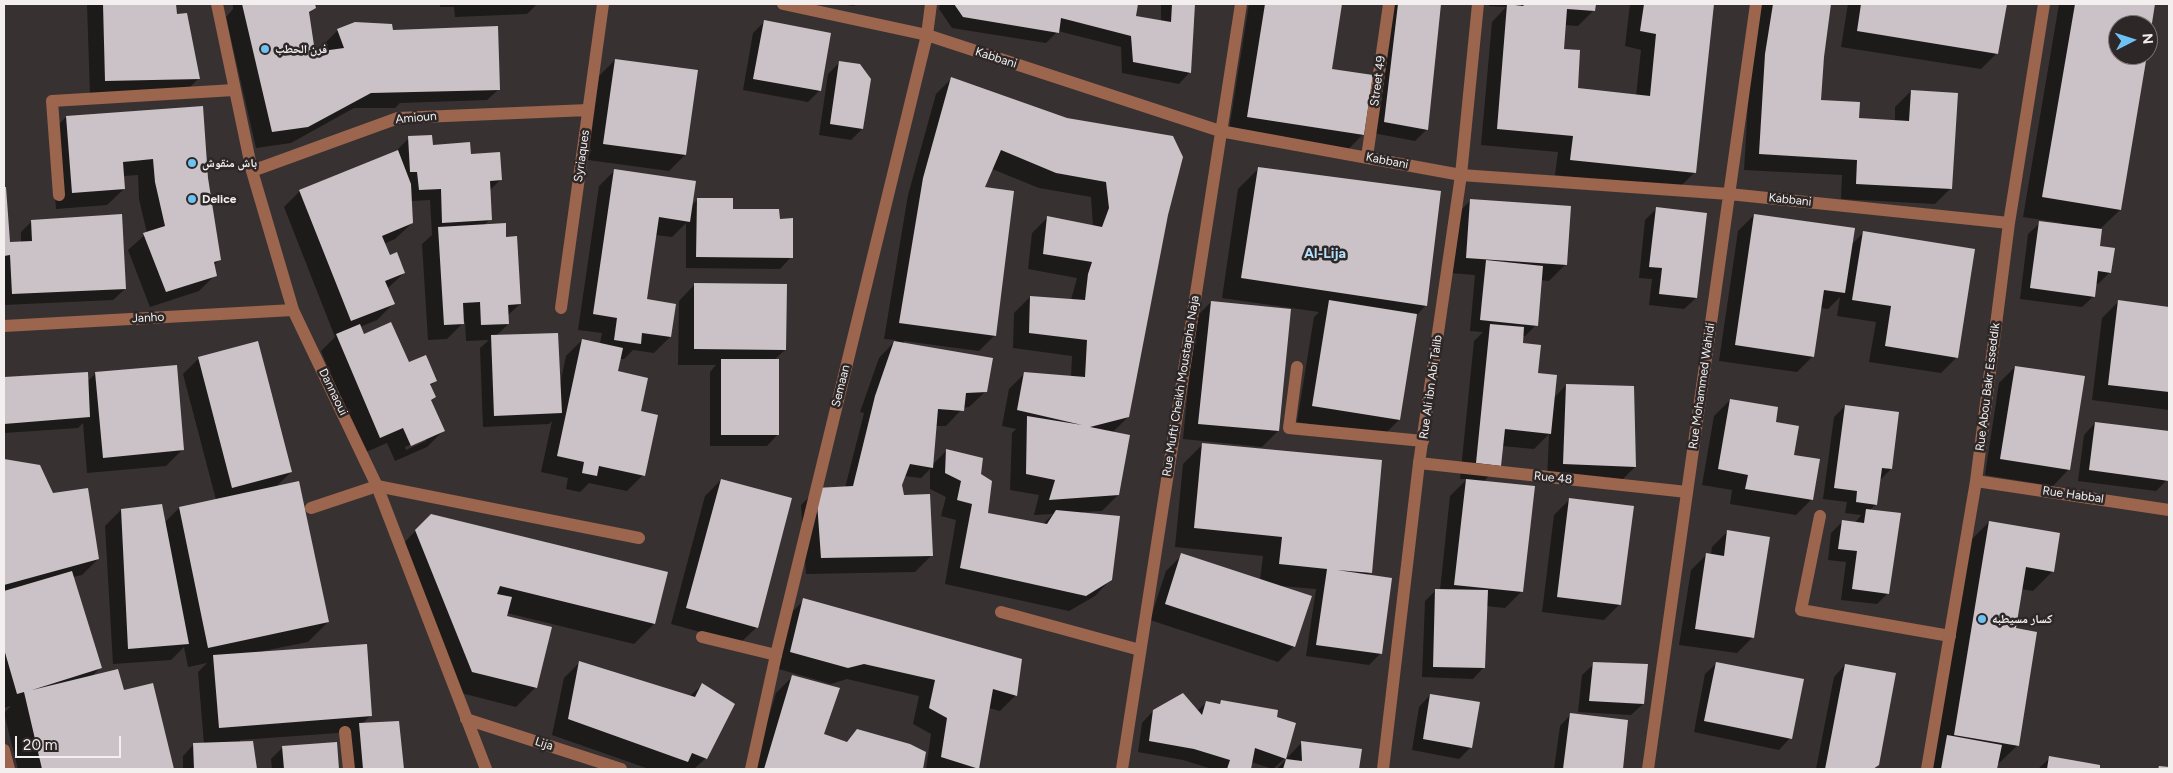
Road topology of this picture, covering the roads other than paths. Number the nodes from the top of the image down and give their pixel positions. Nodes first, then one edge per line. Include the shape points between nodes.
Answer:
1 (217, 4) edge
2 (603, 4) edge
3 (782, 4) edge
4 (931, 4) edge
5 (1241, 4) edge
6 (1389, 4) edge
7 (1478, 4) edge
8 (1756, 4) edge
9 (2044, 4) edge
10 (926, 35) junction
11 (234, 90) junction
12 (588, 110) junction
13 (1220, 131) junction
14 (1367, 157) junction
15 (252, 171) junction
16 (1461, 175) junction
17 (59, 194) dead end
18 (1729, 194) junction
19 (2009, 223) junction
20 (561, 308) dead end
21 (293, 310) junction
22 (4, 326) edge
23 (1297, 367) dead end
24 (1423, 441) junction
25 (1419, 463) junction
26 (1976, 481) junction
27 (378, 486) junction
28 (1687, 492) junction
29 (311, 508) dead end
30 (2169, 510) edge
31 (1820, 516) dead end
32 (639, 538) dead end
33 (1001, 612) dead end
34 (1950, 636) junction
35 (702, 637) dead end
36 (1140, 650) junction
37 (776, 655) junction
38 (466, 719) junction
39 (345, 732) dead end
40 (4, 750) edge
41 (9, 769) edge
42 (349, 769) edge
43 (486, 769) edge
44 (621, 769) edge
45 (751, 769) edge
46 (1122, 769) edge
47 (1383, 769) edge
48 (1648, 769) edge
49 (1927, 769) edge

1 - 11 street, Dannaoui
2 - 12 street, Syriaques
3 - 10 street, Kabbani
4 - 10 street, Semaan
5 - 13 street, Rue Mufti Cheikh Moustapha Naja
6 - 14 street, Street 49
7 - 16 street, Rue Ali ibn Abi Talib
8 - 18 street, Rue Mohammed Wahidi
9 - 19 street, Rue Abou Bakr Esseddik
10 - 13 street, Kabbani
10 - 37 street, Semaan
11 - 15 street, Dannaoui
11 - 17 street via 52,101
12 - 15 street, Amioun via 398,118
12 - 20 street, Syriaques
13 - 14 street, Kabbani
13 - 36 street, Rue Mufti Cheikh Moustapha Naja
14 - 16 street, Kabbani
15 - 21 street, Dannaoui
16 - 18 street, Kabbani
16 - 24 street, Rue Ali ibn Abi Talib
18 - 19 street, Kabbani
18 - 28 street, Rue Mohammed Wahidi
19 - 26 street, Rue Abou Bakr Esseddik
21 - 22 street, Janho
21 - 27 street, Dannaoui
23 - 24 street via 1288,428
24 - 25 street, Rue Ali ibn Abi Talib
25 - 28 street, Rue 48
25 - 47 street, Rue Ali ibn Abi Talib
26 - 30 street, Rue Habbal
26 - 34 street, Rue Abou Bakr Esseddik
27 - 29 street
27 - 32 street
27 - 38 street, Dannaoui
28 - 48 street, Rue Mohammed Wahidi
31 - 34 street via 1801,610
33 - 36 street
34 - 49 street, Rue Abou Bakr Esseddik
35 - 37 street
36 - 46 street, Rue Mufti Cheikh Moustapha Naja
37 - 45 street, Semaan
38 - 43 street, Dannaoui
38 - 44 street, Lija
39 - 42 street
40 - 41 street

